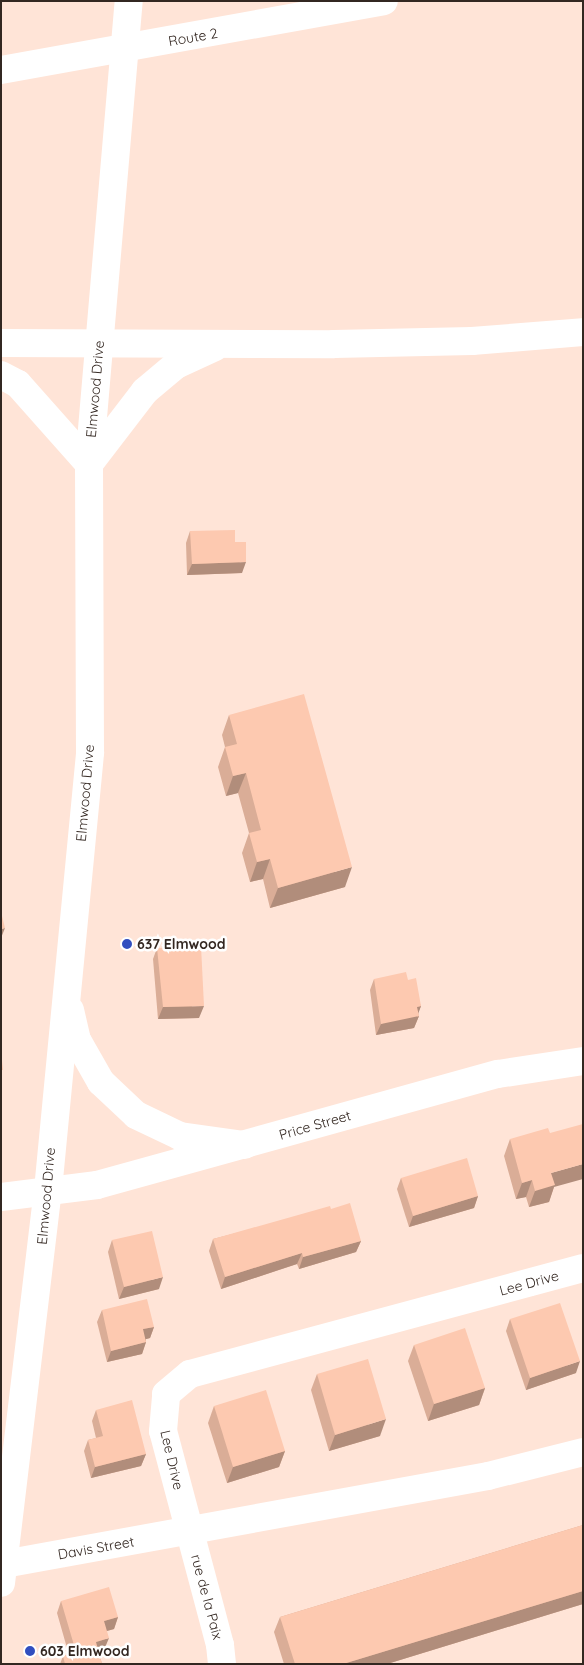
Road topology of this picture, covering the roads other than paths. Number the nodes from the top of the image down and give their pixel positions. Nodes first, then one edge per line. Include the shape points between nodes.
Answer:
1 (129, 1) edge
2 (384, 1) edge
3 (1, 70) edge
4 (583, 332) edge
5 (1, 343) edge
6 (99, 343) junction
7 (222, 344) junction
8 (1, 375) edge
9 (89, 464) junction
10 (66, 992) junction
11 (583, 1061) edge
12 (244, 1145) junction
13 (48, 1190) junction
14 (1, 1197) edge
15 (583, 1268) edge
16 (583, 1452) edge
17 (189, 1532) junction
18 (2, 1573) edge
19 (222, 1664) edge

1 - 6 main road, Elmwood Drive
2 - 3 main road, Route 2
4 - 7 main road via 472,341
5 - 6 main road
6 - 7 main road
6 - 9 main road, Elmwood Drive
7 - 9 main road via 176,366 144,391
8 - 9 main road via 18,384
9 - 10 main road, Elmwood Drive via 90,752
10 - 12 main road via 77,1040 101,1082 136,1115 180,1136
10 - 13 main road, Elmwood Drive
11 - 12 main road, Price Street via 498,1074
12 - 13 main road, Price Street via 97,1185
13 - 14 main road, Price Street
13 - 18 main road, Elmwood Drive
15 - 17 main road, Lee Drive via 190,1374 166,1394 163,1431
16 - 17 main road via 488,1476
17 - 18 main road, Davis Street
17 - 19 main road, rue de la Paix

